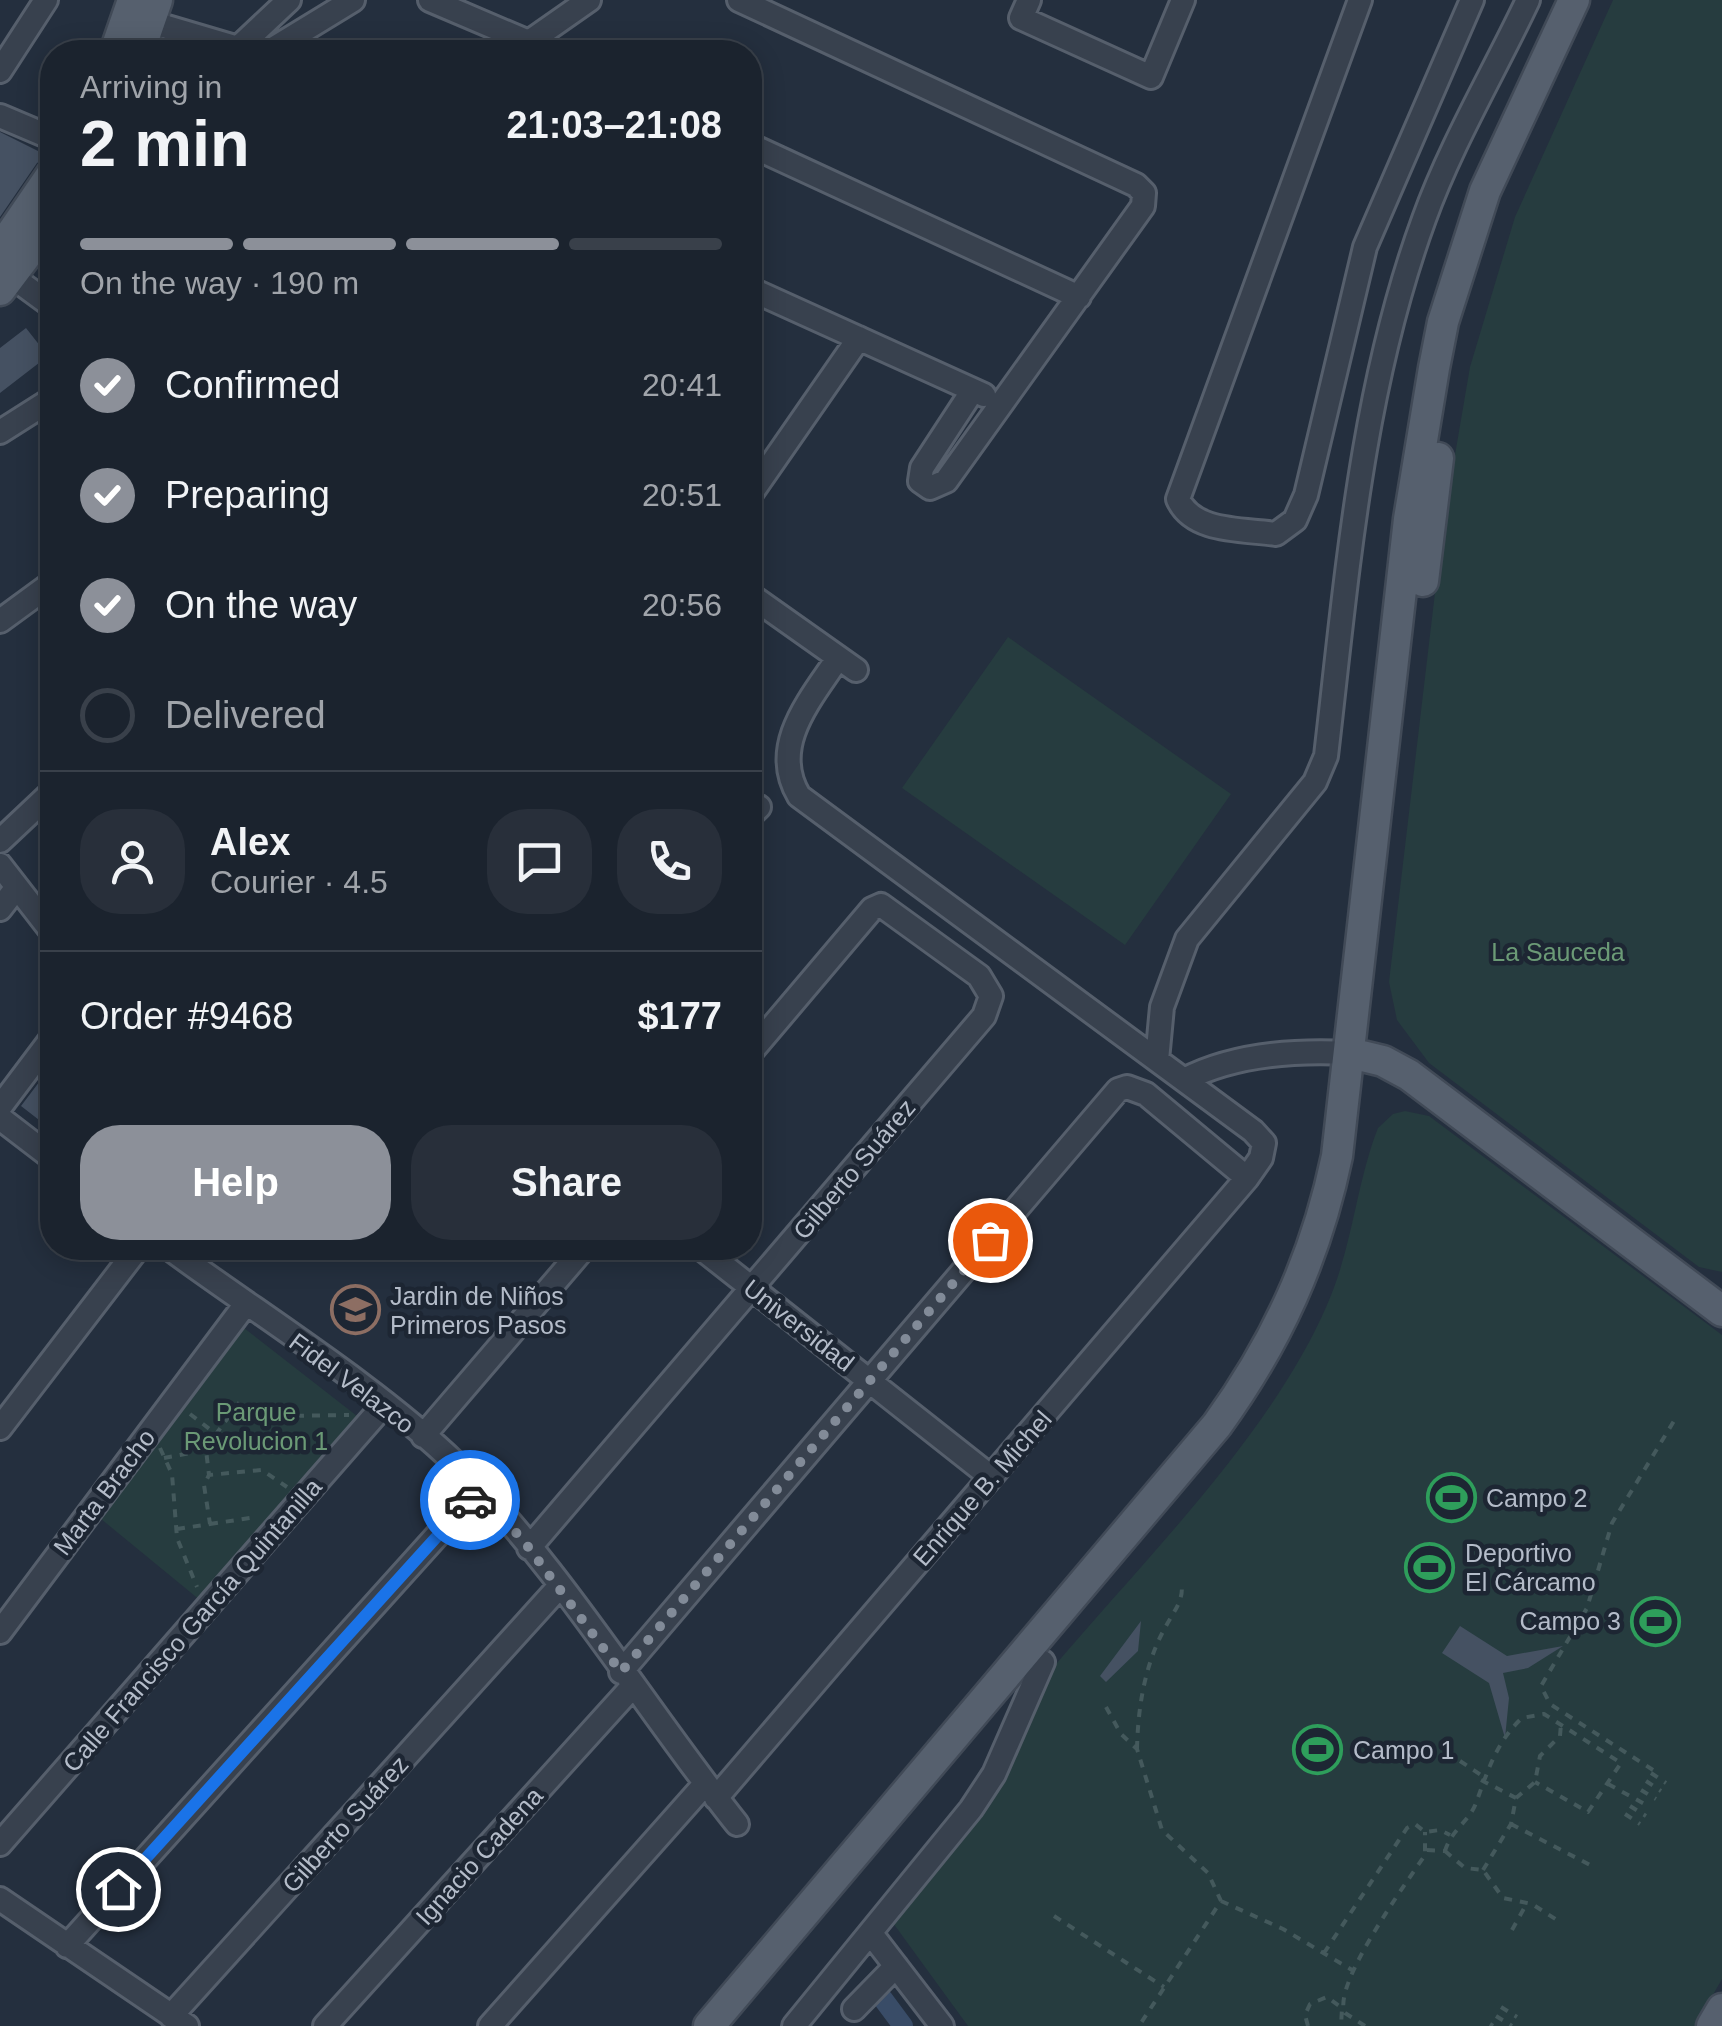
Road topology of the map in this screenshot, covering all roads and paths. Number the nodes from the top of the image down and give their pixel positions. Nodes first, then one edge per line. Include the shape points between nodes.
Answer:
1 (46, 0) edge
2 (288, 0) edge
3 (353, 0) edge
4 (430, 0) edge
5 (589, 0) edge
6 (738, 0) edge
7 (1029, 0) edge
8 (1183, 0) edge
9 (1360, 0) edge
10 (1472, 0) edge
11 (1528, 0) edge
12 (1574, 0) edge
13 (1595, 0) edge
14 (146, 7) edge
15 (123, 40) edge
16 (141, 40) edge
17 (220, 40) edge
18 (246, 40) edge
19 (288, 40) edge
20 (523, 40) edge
21 (531, 40) edge
22 (0, 70) edge
23 (0, 116) edge
24 (40, 133) edge
25 (762, 151) edge
26 (40, 198) edge
27 (40, 233) edge
28 (3, 271) edge
29 (762, 294) edge
30 (40, 297) edge
31 (1078, 297) junction
32 (859, 338) junction
33 (973, 390) junction
34 (1000, 402) junction
35 (40, 407) edge
36 (0, 432) edge
37 (762, 478) edge
38 (40, 592) edge
39 (762, 604) edge
40 (0, 621) edge
41 (40, 803) edge
42 (0, 841) edge
43 (0, 865) edge
44 (17, 887) junction
45 (0, 909) edge
46 (40, 917) edge
47 (762, 1039) edge
48 (40, 1054) edge
49 (1358, 1055) junction
50 (1158, 1060) junction
51 (1184, 1080) junction
52 (0, 1107) edge
53 (0, 1118) edge
54 (40, 1149) edge
55 (1247, 1178) junction
56 (129, 1260) edge
57 (185, 1260) edge
58 (574, 1260) edge
59 (717, 1260) edge
60 (753, 1288) junction
61 (245, 1304) junction
62 (1722, 1311) edge
63 (872, 1382) junction
64 (242, 1399) dead end
65 (384, 1405) junction
66 (182, 1408) dead end
67 (354, 1414) dead end
68 (280, 1416) dead end
69 (1678, 1416) dead end
70 (0, 1428) edge
71 (216, 1434) junction
72 (423, 1436) junction
73 (156, 1440) dead end
74 (206, 1450) junction
75 (164, 1458) junction
76 (209, 1475) junction
77 (991, 1477) junction
78 (479, 1489) junction
79 (293, 1491) dead end
80 (210, 1524) junction
81 (176, 1528) junction
82 (261, 1529) dead end
83 (529, 1548) junction
84 (1181, 1582) dead end
85 (558, 1588) junction
86 (202, 1601) dead end
87 (0, 1632) edge
88 (1043, 1662) junction
89 (627, 1679) junction
90 (1550, 1704) junction
91 (1106, 1707) dead end
92 (1544, 1714) junction
93 (1560, 1724) junction
94 (1137, 1749) junction
95 (1460, 1761) dead end
96 (1482, 1778) junction
97 (1646, 1781) dead end
98 (1535, 1782) junction
99 (1666, 1783) dead end
100 (1608, 1784) junction
101 (1641, 1790) dead end
102 (711, 1791) junction
103 (1662, 1791) dead end
104 (1516, 1798) junction
105 (1656, 1799) dead end
106 (1630, 1806) dead end
107 (1650, 1807) dead end
108 (1625, 1814) dead end
109 (1646, 1816) dead end
110 (737, 1824) dead end
111 (1511, 1824) junction
112 (1640, 1824) dead end
113 (1425, 1832) junction
114 (1450, 1835) junction
115 (0, 1844) edge
116 (1427, 1850) junction
117 (1445, 1851) junction
118 (1592, 1866) dead end
119 (1483, 1870) junction
120 (0, 1900) edge
121 (1221, 1900) junction
122 (1526, 1902) junction
123 (1054, 1916) dead end
124 (1557, 1920) dead end
125 (1512, 1930) dead end
126 (872, 1934) junction
127 (67, 1946) junction
128 (1324, 1953) junction
129 (896, 1966) junction
130 (1352, 1970) junction
131 (1164, 1987) junction
132 (1342, 2008) junction
133 (1502, 2008) dead end
134 (854, 2009) dead end
135 (1722, 2009) edge
136 (1496, 2016) dead end
137 (1517, 2018) dead end
138 (179, 2021) edge
139 (325, 2026) edge
140 (490, 2026) edge
141 (709, 2026) edge
142 (734, 2026) edge
143 (794, 2026) edge
144 (942, 2026) edge
145 (1140, 2026) edge
146 (1308, 2026) edge
147 (1341, 2026) edge
148 (1365, 2026) edge
149 (1512, 2026) edge
150 (1712, 2026) edge

1 - 22 street
2 - 18 street
3 - 19 street
4 - 20 street
5 - 21 street
6 - 31 street via 1136,185 1143,206
7 - 8 street via 1021,18 1151,76
9 - 10 street via 1178,499 1184,514 1198,522 1276,534 1295,520 1366,247
11 - 50 street via 1424,218 1406,280 1362,462 1326,756 1315,782 1187,939 1162,1007
12 - 49 main road via 1485,190 1443,322 1409,519
13 - 49 main road via 1505,193 1462,330 1440,440
14 - 15 main road
14 - 16 main road
14 - 17 street
23 - 24 street
25 - 31 street
26 - 28 main road
27 - 28 main road
28 - 30 street
29 - 32 street
31 - 34 street
32 - 33 street
32 - 37 street
33 - 34 street
33 - 34 street via 922,468 924,485 937,488 946,481
35 - 36 street
38 - 40 street
39 - 50 street via 847,664 790,738 785,761 799,796
41 - 42 street
43 - 44 street
44 - 45 street
44 - 46 street
47 - 60 street, Gilberto Suárez via 872,909 887,906 979,976 991,996 990,1006
48 - 52 street
49 - 51 street via 1217,1063
49 - 62 main road via 1409,1076
49 - 88 main road via 1337,1229 1298,1328 1236,1424
49 - 141 main road via 1312,1256 1238,1396
50 - 51 street
51 - 55 street via 1264,1143
53 - 54 street
55 - 63 street, Ignacio Cadena via 1146,1094 1127,1087 1109,1098
55 - 77 street, Enrique B. Michel
56 - 70 street
57 - 61 street, Fidel Velazco
58 - 72 street
59 - 60 street, Universidad
60 - 63 street, Universidad
60 - 83 street, Gilberto Suárez
61 - 65 street, Fidel Velazco
61 - 87 street, Marta Bracho
63 - 77 street, Universidad
63 - 89 street, Ignacio Cadena
64 - 71 path
65 - 72 street, Fidel Velazco
65 - 115 street, Calle Francisco García Quintanilla
66 - 71 path
67 - 68 path
69 - 90 path via 1608,1531 1587,1608 1541,1686
71 - 74 path
72 - 78 street, Fidel Velazco
73 - 75 path
74 - 75 path
74 - 76 path
75 - 81 path via 172,1474
76 - 79 path via 262,1470
76 - 80 path via 204,1485
77 - 102 street, Enrique B. Michel
78 - 83 street, Fidel Velazco
78 - 127 street
80 - 81 path
80 - 82 path via 250,1518
81 - 86 path
83 - 85 street, Fidel Velazco
84 - 94 path via 1182,1597 1146,1676
85 - 89 street, Fidel Velazco
85 - 138 street, Gilberto Suárez
88 - 126 street via 994,1774
88 - 142 main road
89 - 102 street, Fidel Velazco
89 - 139 street, Ignacio Cadena
90 - 92 path
90 - 99 path
91 - 94 path
92 - 93 path
92 - 96 path via 1518,1722
93 - 98 path via 1560,1736 1540,1756
93 - 100 path via 1621,1763
94 - 121 path via 1162,1830 1208,1872
95 - 96 path
96 - 104 path
96 - 114 path via 1476,1803
97 - 103 path
98 - 100 path via 1588,1812
98 - 104 path
100 - 107 path
101 - 105 path
102 - 110 street, Fidel Velazco
102 - 140 street, Enrique B. Michel
104 - 111 path
106 - 109 path
108 - 112 path
111 - 118 path
111 - 119 path
113 - 114 path
113 - 116 path
113 - 128 path via 1415,1824 1407,1828
114 - 117 path
116 - 117 path
116 - 130 path
117 - 119 path via 1465,1868
119 - 122 path via 1499,1895
120 - 127 street
121 - 128 path
121 - 131 path
122 - 124 path
122 - 125 path
123 - 131 path
126 - 129 street
126 - 143 street
127 - 138 street
128 - 130 path
129 - 134 street
129 - 144 street
130 - 132 path
131 - 145 path
132 - 146 path via 1327,1997 1315,2000 1307,2009
132 - 147 path
132 - 148 path
133 - 137 path
135 - 150 main road
136 - 149 path

